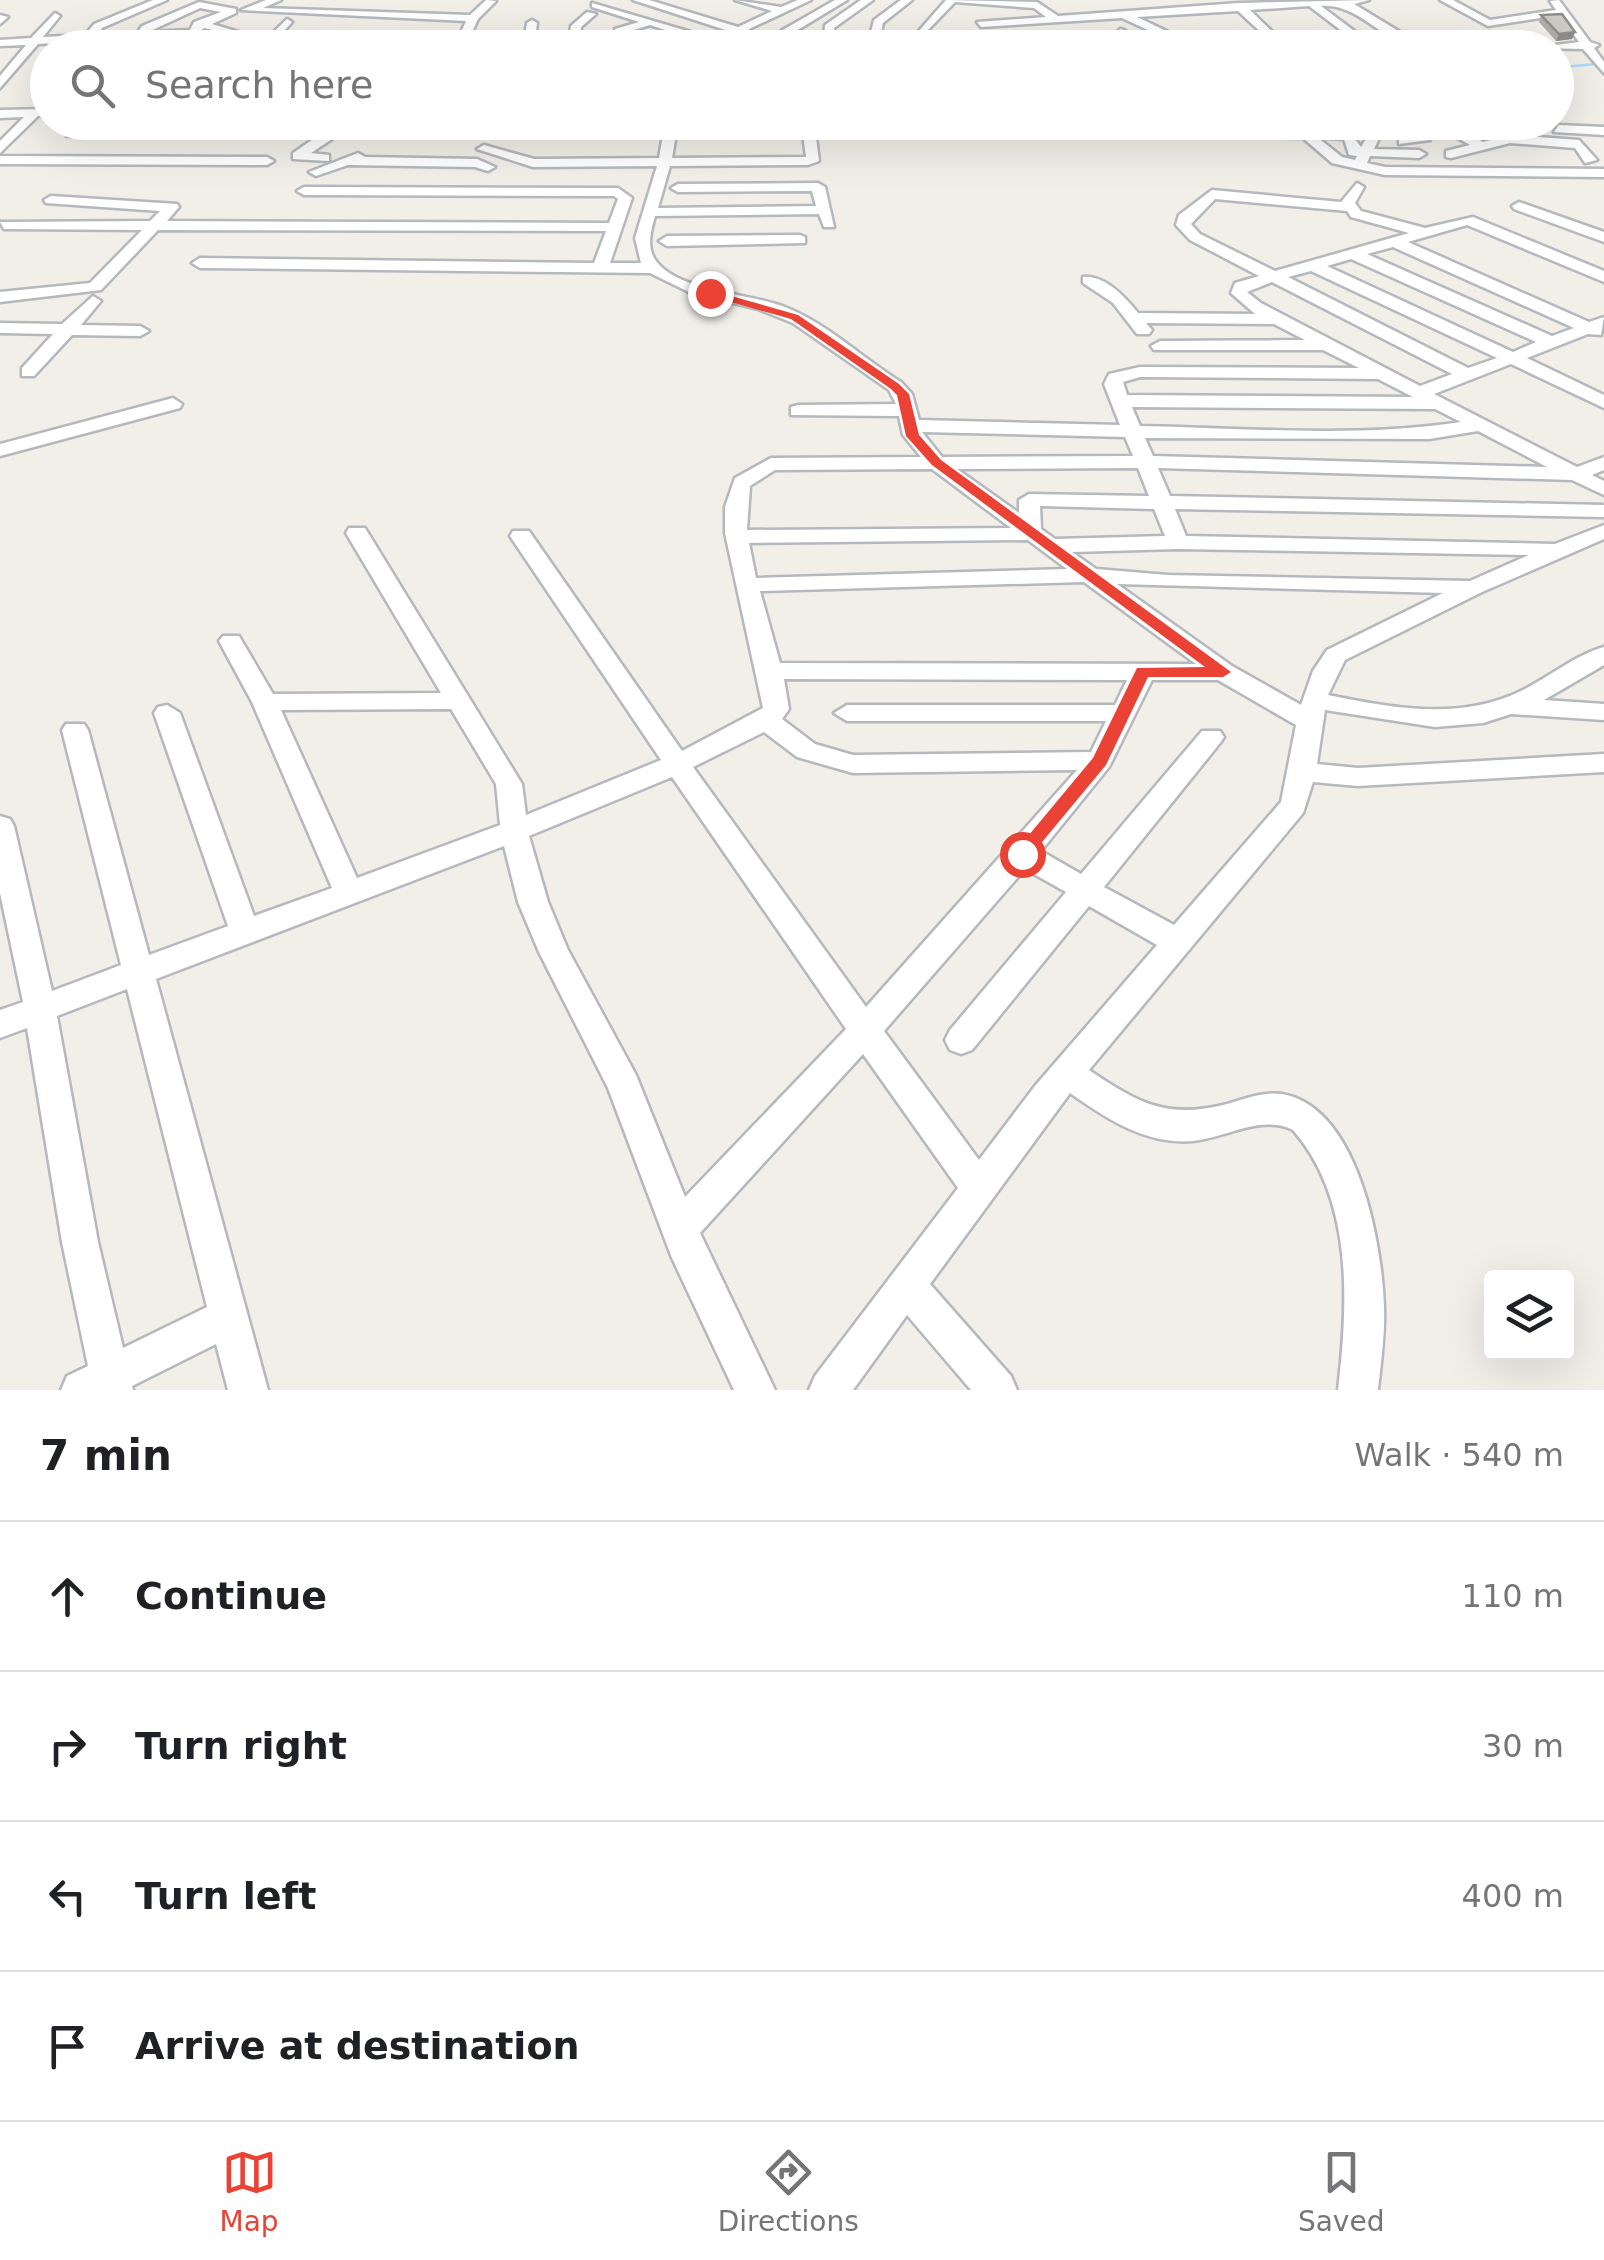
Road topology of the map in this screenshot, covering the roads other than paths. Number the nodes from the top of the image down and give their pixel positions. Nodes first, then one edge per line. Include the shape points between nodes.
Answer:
1 (162, 0) edge
2 (213, 0) edge
3 (261, 0) edge
4 (273, 0) edge
5 (296, 0) edge
6 (638, 0) edge
7 (740, 0) edge
8 (806, 0) edge
9 (842, 0) edge
10 (868, 0) edge
11 (907, 0) edge
12 (955, 0) edge
13 (1174, 0) edge
14 (1341, 0) edge
15 (1364, 0) edge
16 (1375, 0) edge
17 (1444, 0) edge
18 (1554, 0) edge
19 (1308, 1) edge
20 (415, 2) edge
21 (1276, 2) edge
22 (1101, 3) edge
23 (488, 4) edge
24 (700, 4) dead end
25 (199, 6) junction
26 (596, 6) edge
27 (782, 6) edge
28 (1240, 6) junction
29 (1389, 6) edge
30 (1408, 6) dead end
31 (1495, 10) dead end
32 (253, 11) junction
33 (1566, 11) edge
34 (1022, 12) dead end
35 (348, 14) junction
36 (681, 14) junction
37 (1124, 15) junction
38 (55, 16) dead end
39 (419, 16) junction
40 (473, 18) junction
41 (164, 19) junction
42 (1073, 19) junction
43 (1056, 20) junction
44 (759, 21) junction
45 (838, 21) junction
46 (1199, 21) dead end
47 (287, 22) dead end
48 (648, 22) junction
49 (878, 22) junction
50 (1260, 22) junction
51 (532, 23) dead end
52 (1223, 23) dead end
53 (330, 26) junction
54 (628, 26) junction
55 (1154, 28) junction
56 (197, 29) junction
57 (1114, 29) joint
58 (44, 30) edge
59 (95, 30) edge
60 (149, 30) edge
61 (189, 30) edge
62 (205, 30) edge
63 (241, 30) edge
64 (279, 30) edge
65 (327, 30) edge
66 (353, 30) edge
67 (411, 30) edge
68 (467, 30) edge
69 (531, 30) edge
70 (575, 30) edge
71 (621, 30) edge
72 (638, 30) edge
73 (674, 30) edge
74 (737, 30) edge
75 (742, 30) edge
76 (790, 30) edge
77 (829, 30) edge
78 (876, 30) edge
79 (922, 30) dead end
80 (983, 30) edge
81 (996, 30) edge
82 (1087, 30) edge
83 (1106, 30) edge
84 (1160, 30) edge
85 (1267, 30) edge
86 (1347, 30) edge
87 (1388, 30) edge
88 (1506, 30) edge
89 (1516, 30) edge
90 (1533, 30) edge
91 (30, 41) edge
92 (0, 43) edge
93 (1574, 47) edge
94 (30, 48) edge
95 (1599, 53) edge
96 (30, 61) edge
97 (20, 62) junction
98 (0, 63) edge
99 (0, 84) edge
100 (30, 110) edge
101 (0, 114) edge
102 (30, 121) edge
103 (1574, 129) edge
104 (1604, 131) edge
105 (1574, 138) edge
106 (65, 140) edge
107 (132, 140) edge
108 (241, 140) edge
109 (321, 140) edge
110 (405, 140) edge
111 (459, 140) edge
112 (812, 140) edge
113 (1316, 140) edge
114 (1352, 140) edge
115 (1371, 140) edge
116 (1406, 140) edge
117 (1471, 140) edge
118 (1507, 140) edge
119 (1524, 140) edge
120 (671, 141) edge
121 (1579, 144) junction
122 (1483, 147) junction
123 (124, 148) junction
124 (233, 148) junction
125 (0, 150) edge
126 (1420, 154) junction
127 (1360, 157) junction
128 (324, 158) dead end
129 (1504, 159) dead end
130 (0, 160) edge
131 (112, 160) junction
132 (215, 160) junction
133 (1597, 161) edge
134 (267, 162) dead end
135 (345, 162) junction
136 (488, 167) dead end
137 (316, 172) dead end
138 (1442, 172) junction
139 (1471, 172) junction
140 (1604, 173) edge
141 (1357, 186) dead end
142 (304, 192) dead end
143 (51, 200) dead end
144 (1519, 206) dead end
145 (1348, 207) junction
146 (651, 212) junction
147 (673, 212) junction
148 (1504, 220) dead end
149 (4, 225) dead end
150 (156, 226) junction
151 (614, 227) junction
152 (1420, 231) junction
153 (1604, 237) edge
154 (800, 240) dead end
155 (1390, 240) junction
156 (1349, 252) junction
157 (661, 255) junction
158 (1604, 261) edge
159 (200, 263) dead end
160 (1310, 264) junction
161 (602, 265) junction
162 (1272, 276) junction
163 (1604, 277) edge
164 (1089, 280) dead end
165 (0, 297) edge
166 (92, 301) dead end
167 (1134, 318) junction
168 (1278, 319) junction
169 (0, 328) edge
170 (1599, 328) edge
171 (64, 331) junction
172 (140, 331) dead end
173 (1552, 343) junction
174 (1326, 345) junction
175 (1160, 346) junction
176 (1512, 358) junction
177 (28, 372) dead end
178 (1186, 372) junction
179 (1385, 374) junction
180 (1468, 375) junction
181 (1420, 393) junction
182 (1120, 402) junction
183 (1604, 402) edge
184 (1439, 403) junction
185 (173, 404) dead end
186 (798, 411) dead end
187 (908, 418) junction
188 (1482, 426) junction
189 (1132, 431) junction
190 (0, 450) edge
191 (936, 462) junction
192 (1145, 462) junction
193 (1604, 463) edge
194 (1576, 474) junction
195 (1604, 489) edge
196 (986, 498) junction
197 (1029, 500) junction
198 (1160, 500) junction
199 (1604, 511) edge
200 (1604, 531) edge
201 (357, 533) dead end
202 (521, 536) dead end
203 (738, 537) junction
204 (1040, 540) junction
205 (1178, 542) junction
206 (1561, 550) junction
207 (1089, 574) junction
208 (748, 585) junction
209 (1474, 586) junction
210 (231, 641) dead end
211 (1604, 655) edge
212 (767, 670) junction
213 (1143, 672) junction
214 (1223, 672) junction
215 (461, 701) junction
216 (265, 702) junction
217 (1509, 706) junction
218 (1313, 711) junction
219 (1604, 712) edge
220 (847, 713) dead end
221 (1124, 713) junction
222 (167, 714) dead end
223 (767, 720) junction
224 (75, 730) dead end
225 (1211, 737) dead end
226 (1100, 761) junction
227 (1604, 763) edge
228 (677, 764) junction
229 (1306, 772) junction
230 (0, 826) edge
231 (514, 831) junction
232 (1022, 854) junction
233 (1085, 888) junction
234 (348, 892) junction
235 (244, 930) junction
236 (1180, 942) junction
237 (136, 972) junction
238 (40, 1008) junction
239 (0, 1024) edge
240 (864, 1032) junction
241 (961, 1040) dead end
242 (1067, 1073) junction
243 (978, 1187) junction
244 (680, 1228) junction
245 (906, 1286) junction
246 (229, 1316) junction
247 (102, 1385) edge
248 (248, 1390) edge
249 (756, 1390) edge
250 (829, 1390) edge
251 (998, 1390) edge
252 (1358, 1390) edge

1 - 59 street
2 - 25 street
3 - 4 street
4 - 32 street via 246,10
5 - 20 street
6 - 36 street
7 - 27 street
8 - 27 street
9 - 76 street
10 - 45 street
11 - 49 street
12 - 43 street via 1037,5
12 - 79 street
13 - 22 street
14 - 15 street
14 - 19 street
14 - 87 street
16 - 29 street
17 - 88 street
18 - 33 street
19 - 21 street
19 - 86 street
20 - 23 street
21 - 28 street
22 - 37 street
23 - 40 street
24 - 44 street
25 - 41 street
25 - 56 street via 232,11
26 - 48 street
26 - 54 street
26 - 70 street
27 - 44 street
28 - 37 street
28 - 50 street
29 - 30 street
31 - 89 street
32 - 35 street
32 - 63 street
33 - 90 street
33 - 95 street
34 - 80 street via 977,14
35 - 39 street
35 - 53 street
36 - 48 street
36 - 74 street
37 - 42 street
37 - 55 street
38 - 58 street
39 - 40 street
39 - 67 street
40 - 68 street
41 - 56 street
41 - 60 street
42 - 43 street
42 - 82 street
43 - 81 street
44 - 75 street
45 - 49 street
45 - 77 street
46 - 55 street
47 - 64 street
48 - 54 street
48 - 73 street
49 - 78 street
50 - 52 street
50 - 85 street
51 - 69 street
53 - 65 street
53 - 66 street
54 - 71 street
54 - 72 street
55 - 57 street
55 - 84 street
56 - 61 street
56 - 62 street
57 - 83 street
91 - 92 street
93 - 95 street
94 - 97 street
96 - 97 street
97 - 98 street
97 - 99 street
100 - 101 street
102 - 125 street
103 - 104 street
105 - 121 street
106 - 123 street via 59,146
107 - 123 street
108 - 124 street
109 - 128 street via 298,156
110 - 135 street
111 - 120 street via 518,162
112 - 120 street via 814,158 808,160
113 - 127 street via 1337,160
114 - 127 street
115 - 127 street
116 - 126 street
117 - 122 street
118 - 122 street
119 - 121 street
120 - 146 street
121 - 133 street
122 - 139 street via 1451,154
123 - 124 street
123 - 131 street
124 - 132 street
126 - 127 street
126 - 138 street
127 - 138 street
129 - 133 street
130 - 131 street
131 - 132 street
132 - 134 street
135 - 136 street
135 - 137 street
138 - 139 street
139 - 140 street
141 - 145 street
142 - 151 street via 612,192 625,198
143 - 150 street via 172,207
144 - 153 street
145 - 152 street
145 - 162 street via 1212,194 1184,218 1186,231
146 - 147 street
146 - 157 street via 644,253
147 - 147 street via 679,182 813,186 826,217
147 - 157 street
148 - 158 street
149 - 150 street
150 - 151 street
150 - 165 street via 95,287
151 - 161 street
152 - 155 street
152 - 163 street via 1468,220
154 - 157 street
155 - 156 street
155 - 170 street
156 - 160 street
156 - 173 street
157 - 161 street
157 - 187 street via 686,286 794,317 895,386
159 - 161 street
160 - 162 street
160 - 176 street
162 - 168 street via 1241,286 1239,293
162 - 180 street
164 - 167 street
166 - 171 street
167 - 168 street
167 - 175 street
168 - 174 street
169 - 171 street
170 - 173 street
171 - 172 street
171 - 177 street
173 - 176 street
174 - 175 street
174 - 179 street
175 - 178 street
176 - 180 street
176 - 183 street
178 - 179 street
178 - 182 street via 1120,375 1113,384
179 - 181 street
180 - 181 street
181 - 184 street
182 - 184 street
182 - 189 street
184 - 188 street
185 - 190 street
186 - 187 street
187 - 189 street
187 - 191 street
188 - 189 street via 1378,434
188 - 194 street
189 - 192 street
191 - 192 street
191 - 196 street
191 - 203 street via 771,464 740,486
192 - 194 street
192 - 198 street
193 - 194 street
194 - 195 street
196 - 197 street
196 - 204 street
197 - 198 street
197 - 204 street
198 - 199 street
198 - 205 street
200 - 206 street
201 - 215 street
202 - 228 street
203 - 204 street
203 - 208 street
204 - 205 street
204 - 207 street
205 - 206 street
206 - 209 street
207 - 208 street
207 - 209 street via 1168,582
207 - 214 street
208 - 212 street
209 - 218 street via 1336,655 1323,671
210 - 216 street
211 - 217 street
212 - 213 street
212 - 223 street via 776,709
213 - 214 street
213 - 221 street
214 - 218 street
215 - 216 street
215 - 231 street via 509,784
216 - 234 street
217 - 218 street via 1420,718
217 - 219 street
218 - 229 street
220 - 221 street
221 - 226 street
222 - 235 street
223 - 226 street via 790,744 817,758 853,764
223 - 228 street
224 - 237 street
225 - 233 street
226 - 232 street
227 - 229 street via 1358,777
228 - 231 street
228 - 240 street
229 - 236 street via 1293,806
230 - 238 street
231 - 234 street
231 - 244 street via 534,902 624,1086
232 - 233 street
232 - 240 street
233 - 236 street
233 - 241 street
234 - 235 street
235 - 237 street
236 - 242 street
237 - 238 street
237 - 246 street
238 - 239 street
238 - 247 street
240 - 243 street
240 - 244 street
242 - 243 street
242 - 252 street via 1155,1126 1180,1129 1263,1110 1288,1110 1307,1120 1342,1180 1360,1244 1366,1301
243 - 245 street
244 - 249 street
245 - 250 street
245 - 251 street
246 - 247 street
246 - 248 street

